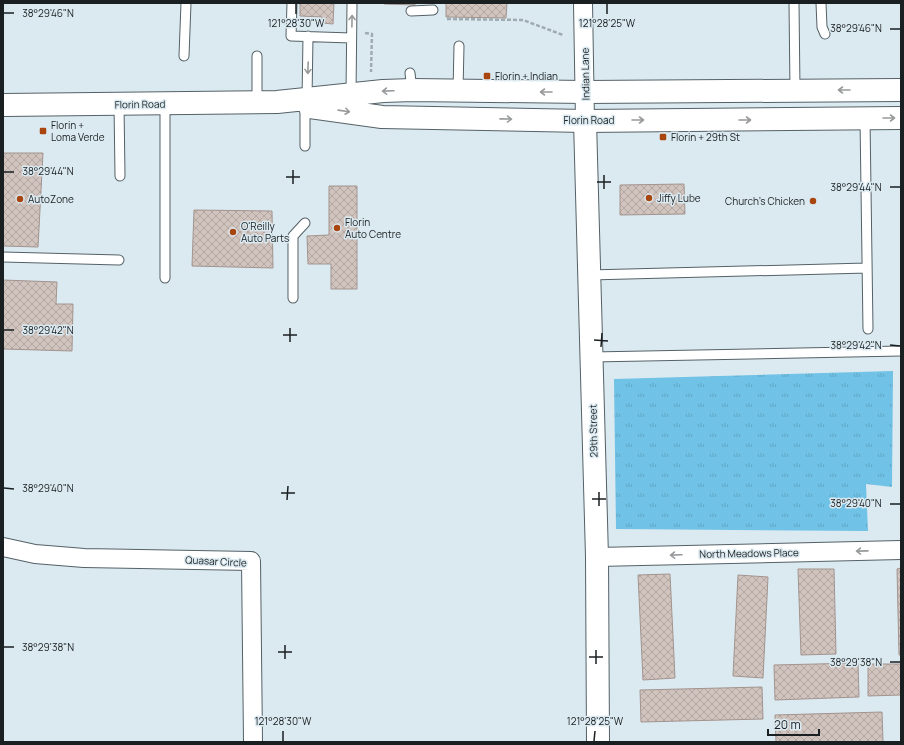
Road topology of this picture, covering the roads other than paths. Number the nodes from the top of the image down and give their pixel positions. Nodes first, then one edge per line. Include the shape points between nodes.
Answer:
1 (186, 3) edge
2 (292, 3) edge
3 (352, 3) edge
4 (583, 3) edge
5 (794, 3) edge
6 (821, 3) edge
7 (433, 10) dead end
8 (411, 11) dead end
9 (825, 34) dead end
10 (308, 36) junction
11 (352, 38) junction
12 (459, 46) dead end
13 (184, 56) dead end
14 (257, 56) dead end
15 (795, 90) junction
16 (901, 90) edge
17 (458, 91) junction
18 (585, 92) junction
19 (350, 94) junction
20 (267, 102) junction
21 (306, 102) junction
22 (166, 103) junction
23 (119, 104) junction
24 (3, 105) edge
25 (901, 118) edge
26 (865, 119) junction
27 (585, 121) junction
28 (305, 146) dead end
29 (120, 176) dead end
30 (305, 223) dead end
31 (3, 257) edge
32 (120, 260) dead end
33 (867, 268) junction
34 (589, 276) junction
35 (165, 278) dead end
36 (293, 298) dead end
37 (868, 329) dead end
38 (901, 351) edge
39 (592, 357) junction
40 (3, 547) edge
41 (901, 550) edge
42 (597, 557) junction
43 (253, 742) edge
44 (598, 742) edge

1 - 13 lane
2 - 10 lane via 291,36
11 -> 3 lane
4 - 18 street, Indian Lane
5 - 15 lane
6 - 9 lane via 822,27
7 - 8 lane
10 - 11 lane
10 -> 21 lane
11 - 19 lane
12 - 17 lane
14 - 20 lane
16 -> 15 main road, Florin Road
15 - 18 main road, Florin Road
18 -> 17 main road, Florin Road
17 -> 19 main road, Florin Road via 411,82 383,91
18 - 27 street, Indian Lane
19 - 21 main road, Florin Road
20 - 21 main road, Florin Road
20 - 22 main road, Florin Road
21 -> 27 main road, Florin Road via 382,117
21 - 28 lane
22 - 23 main road, Florin Road
22 - 35 lane
23 - 24 main road, Florin Road
23 - 29 lane
26 -> 25 main road, Florin Road
27 -> 26 main road, Florin Road
26 - 33 lane
27 - 34 main road, 29th Street
30 - 36 lane via 293,236
31 - 32 lane
33 - 34 lane
33 - 37 lane
34 - 39 main road, 29th Street
38 - 39 lane
39 - 42 main road, 29th Street
40 - 43 street, Quasar Circle via 36,554 84,558 251,561
41 -> 42 street, North Meadows Place
42 - 44 main road, 29th Street

